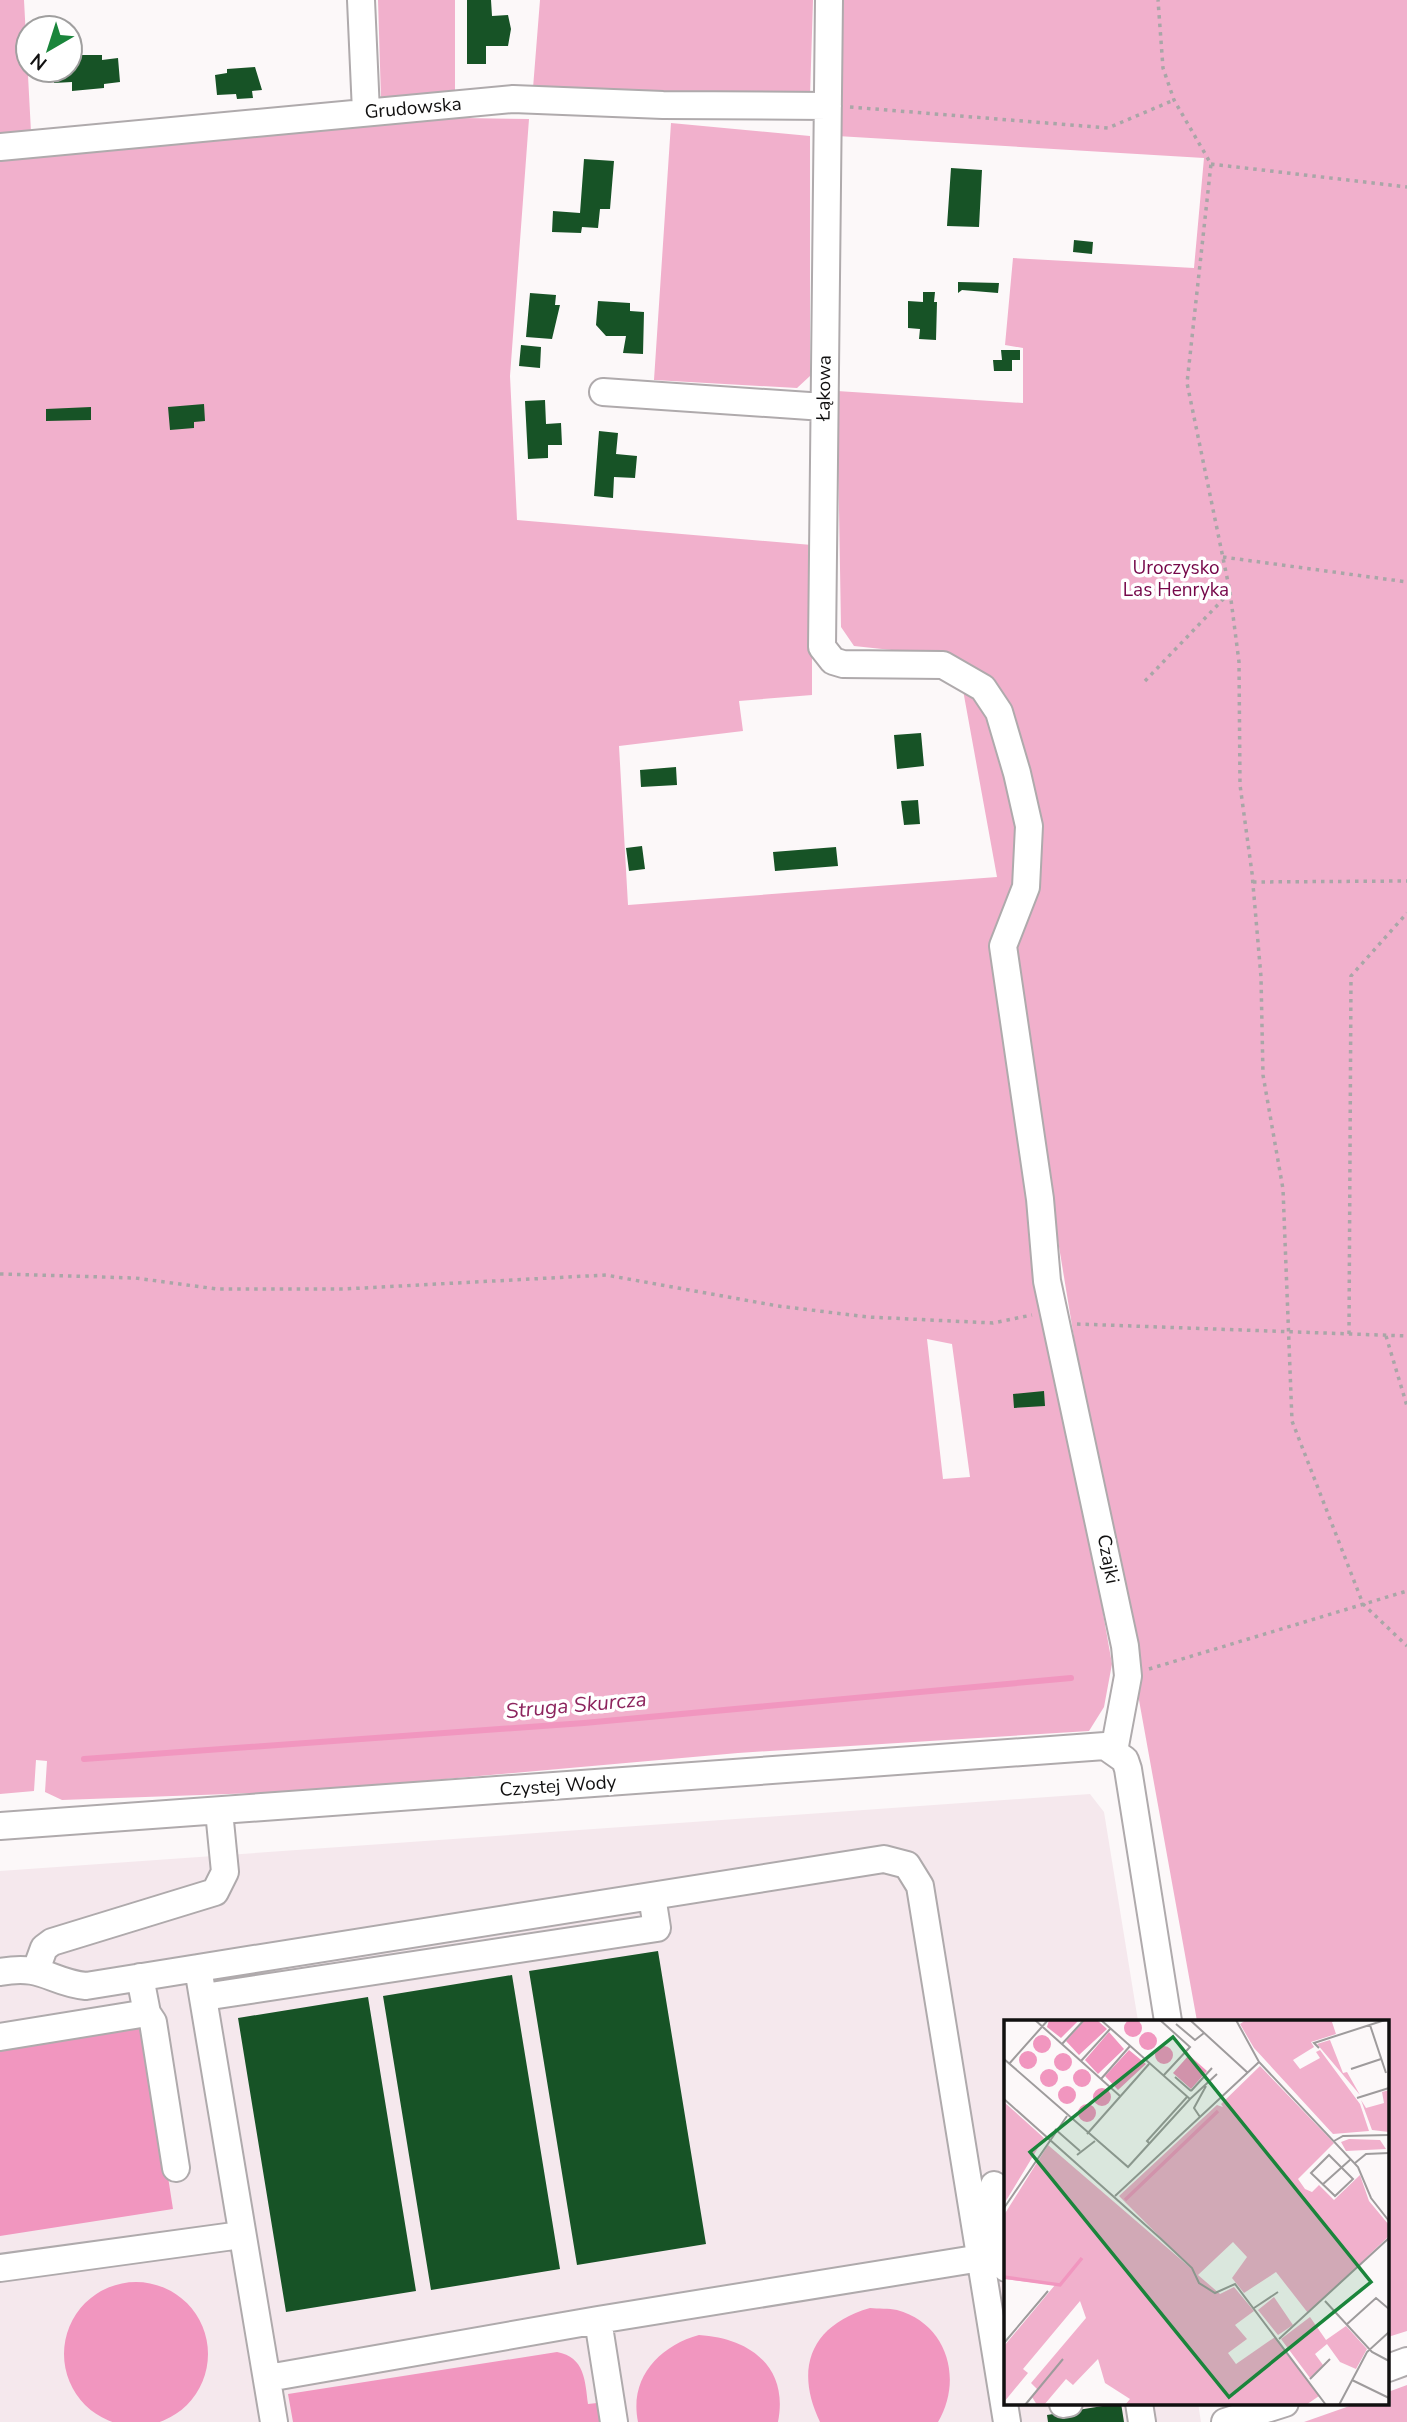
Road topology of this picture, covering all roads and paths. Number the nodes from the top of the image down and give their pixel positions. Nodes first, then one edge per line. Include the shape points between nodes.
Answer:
1 (361, 0) edge
2 (829, 0) edge
3 (1158, 0) edge
4 (1174, 100) junction
5 (828, 106) junction
6 (366, 112) junction
7 (0, 147) edge
8 (1211, 164) junction
9 (1407, 187) edge
10 (603, 392) dead end
11 (824, 407) junction
12 (1223, 557) junction
13 (1407, 583) edge
14 (1230, 592) junction
15 (943, 665) joint
16 (1145, 681) dead end
17 (1407, 881) edge
18 (1253, 882) junction
19 (1407, 913) edge
20 (0, 1274) edge
21 (1054, 1317) junction
22 (1291, 1332) junction
23 (1349, 1334) junction
24 (1386, 1335) junction
25 (1407, 1336) edge
26 (1407, 1406) edge
27 (1407, 1591) edge
28 (1363, 1604) junction
29 (1407, 1646) edge
30 (1128, 1676) junction
31 (1114, 1751) junction
32 (219, 1811) junction
33 (0, 1826) edge
34 (652, 1896) junction
35 (508, 1919) junction
36 (365, 1942) junction
37 (514, 1950) junction
38 (198, 1968) junction
39 (36, 1970) junction
40 (371, 1971) junction
41 (0, 1972) edge
42 (141, 1977) junction
43 (204, 1997) junction
44 (147, 2013) junction
45 (1168, 2020) edge
46 (0, 2036) edge
47 (176, 2168) dead end
48 (968, 2179) junction
49 (1000, 2189) edge
50 (241, 2235) junction
51 (1004, 2242) edge
52 (981, 2258) junction
53 (0, 2269) edge
54 (598, 2320) junction
55 (1000, 2332) edge
56 (1407, 2361) edge
57 (1390, 2367) edge
58 (268, 2378) junction
59 (1004, 2383) edge
60 (1006, 2404) edge
61 (1139, 2404) edge
62 (1281, 2404) edge
63 (1229, 2417) edge
64 (274, 2422) edge
65 (614, 2422) edge
66 (1007, 2422) edge
67 (1142, 2422) edge

1 - 6 street
2 - 5 street, Łąkowa
3 - 4 path via 1163,68
4 - 5 path via 1108,128
4 - 8 path
5 - 6 street, Grudowska via 513,99
5 - 11 street, Łąkowa
6 - 7 street, Grudowska
8 - 9 path
8 - 12 path via 1187,383
10 - 11 street
11 - 15 street, Łąkowa via 822,647 833,661 843,664
12 - 13 path
12 - 14 path
14 - 16 path
14 - 18 path via 1239,662 1240,785
15 - 21 street, Czajki via 983,688 999,712 1029,826 1026,887 1003,946
17 - 18 path
18 - 22 path via 1263,1075 1283,1189
19 - 23 path via 1351,976
20 - 21 path via 135,1278 217,1289 344,1289 606,1275 868,1317 993,1324
21 - 22 path
21 - 30 street, Czajki via 1103,1533
22 - 23 path
22 - 28 path via 1292,1421
23 - 24 path
24 - 25 path
24 - 26 path
27 - 28 path
28 - 29 path
28 - 30 path
30 - 31 street, Czajki
31 - 32 street, Czystej Wody via 1097,1746
31 - 45 street via 1128,1769
32 - 33 street, Czystej Wody
32 - 39 street via 225,1872 215,1892 52,1942 44,1948
34 - 35 street
34 - 37 street via 657,1928
34 - 48 street via 884,1859 907,1866 920,1886
35 - 36 street
35 - 37 street
36 - 38 street
36 - 40 street
37 - 40 street
38 - 42 street
38 - 43 street
39 - 41 street
39 - 42 street via 86,1986
40 - 43 street
42 - 44 street
43 - 50 street
44 - 46 street
44 - 47 street via 153,2022
48 - 49 street via 980,2179
48 - 52 street
49 - 51 street
50 - 53 street
50 - 58 street
52 - 54 street
52 - 55 street
54 - 58 street
54 - 65 street
55 - 59 street
56 - 57 street
58 - 64 street
60 - 66 street
61 - 67 street
62 - 63 street

